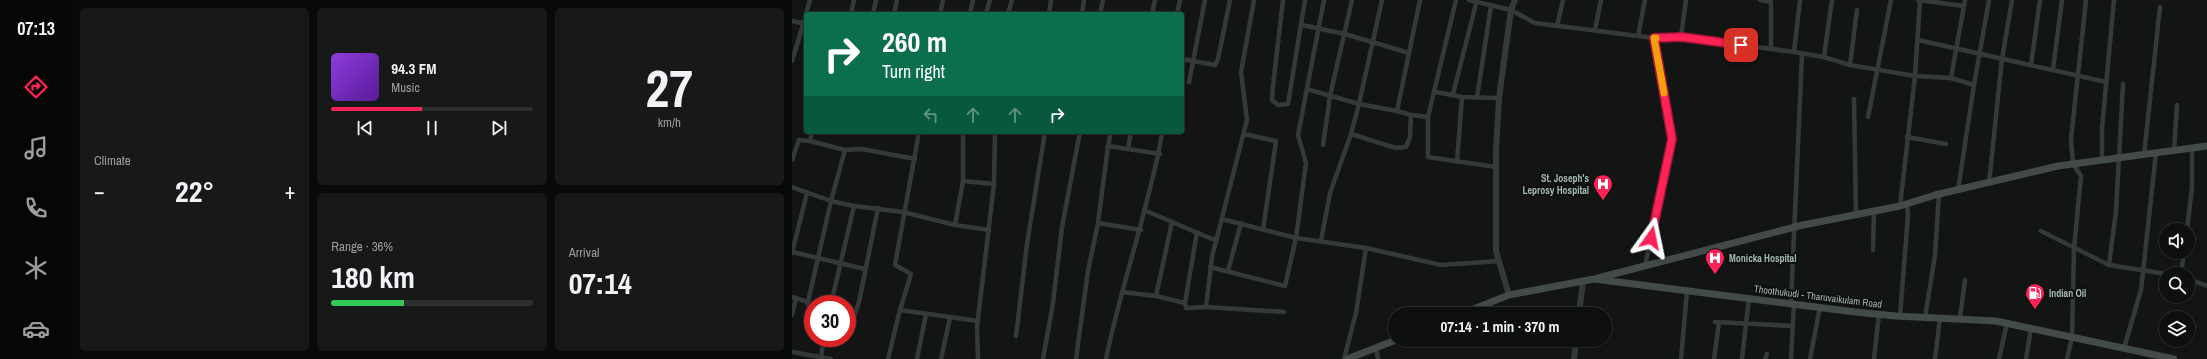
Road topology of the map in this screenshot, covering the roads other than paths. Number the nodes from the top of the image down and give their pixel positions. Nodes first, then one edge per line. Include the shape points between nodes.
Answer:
1 (810, 0) edge
2 (854, 0) edge
3 (876, 0) edge
4 (897, 0) edge
5 (943, 0) edge
6 (973, 0) edge
7 (990, 0) edge
8 (1012, 0) edge
9 (1052, 0) edge
10 (1084, 0) edge
11 (1103, 0) edge
12 (1155, 0) edge
13 (1180, 0) edge
14 (1205, 0) edge
15 (1230, 0) edge
16 (1254, 0) edge
17 (1283, 0) edge
18 (1305, 0) edge
19 (1324, 0) edge
20 (1352, 0) edge
21 (1382, 0) edge
22 (1420, 0) edge
23 (1456, 0) edge
24 (1469, 0) edge
25 (1515, 0) edge
26 (1563, 0) edge
27 (1601, 0) edge
28 (1645, 0) edge
29 (1686, 0) edge
30 (1760, 0) edge
31 (1800, 0) edge
32 (1832, 0) edge
33 (1891, 0) edge
34 (1919, 0) edge
35 (1965, 0) edge
36 (1989, 0) edge
37 (2012, 0) edge
38 (2040, 0) edge
39 (2062, 0) edge
40 (2086, 0) edge
41 (2114, 0) edge
42 (1476, 1) edge
43 (1491, 6) junction
44 (1964, 6) junction
45 (2160, 7) dead end
46 (1511, 10) junction
47 (1858, 10) dead end
48 (807, 12) edge
49 (851, 12) edge
50 (874, 12) edge
51 (894, 12) edge
52 (940, 12) edge
53 (970, 12) edge
54 (987, 12) edge
55 (1009, 12) edge
56 (1049, 12) edge
57 (1082, 12) edge
58 (1100, 12) edge
59 (1152, 12) edge
60 (1177, 12) edge
61 (792, 21) edge
62 (804, 24) edge
63 (1302, 25) junction
64 (1557, 26) junction
65 (804, 27) edge
66 (1319, 28) junction
67 (1595, 30) junction
68 (1345, 34) junction
69 (1638, 36) junction
70 (1682, 37) junction
71 (1654, 38) junction
72 (1918, 40) junction
73 (1373, 43) junction
74 (1957, 48) junction
75 (1771, 49) junction
76 (1794, 52) junction
77 (1409, 53) junction
78 (1979, 53) junction
79 (1802, 54) junction
80 (1824, 57) junction
81 (1184, 59) edge
82 (2002, 59) junction
83 (792, 61) edge
84 (1192, 61) junction
85 (2031, 64) junction
86 (1850, 65) junction
87 (2052, 68) junction
88 (1878, 69) junction
89 (2077, 75) junction
90 (1915, 76) junction
91 (1951, 78) junction
92 (1188, 82) dead end
93 (2106, 82) junction
94 (2122, 84) dead end
95 (1974, 85) junction
96 (1307, 90) junction
97 (1436, 92) junction
98 (1453, 94) junction
99 (1330, 96) junction
100 (1462, 97) junction
101 (1477, 98) junction
102 (1499, 98) junction
103 (1854, 99) dead end
104 (1359, 104) junction
105 (2177, 105) dead end
106 (1397, 111) junction
107 (1411, 115) junction
108 (1428, 117) junction
109 (1868, 117) dead end
110 (812, 134) edge
111 (918, 134) edge
112 (963, 134) edge
113 (995, 134) edge
114 (1045, 134) edge
115 (1080, 134) edge
116 (1110, 134) edge
117 (1131, 134) edge
118 (1162, 134) edge
119 (1244, 134) junction
120 (1351, 134) junction
121 (1906, 137) junction
122 (810, 141) junction
123 (1946, 144) dead end
124 (1323, 145) dead end
125 (1108, 146) junction
126 (2207, 146) edge
127 (2192, 148) junction
128 (1128, 149) junction
129 (845, 150) junction
130 (2174, 150) junction
131 (2156, 153) junction
132 (1160, 154) junction
133 (2144, 155) junction
134 (2119, 158) junction
135 (915, 159) junction
136 (792, 160) edge
137 (2102, 160) junction
138 (1457, 162) junction
139 (2072, 164) junction
140 (1496, 167) junction
141 (963, 181) junction
142 (1989, 182) junction
143 (994, 184) junction
144 (792, 187) edge
145 (1958, 190) junction
146 (807, 193) junction
147 (1939, 194) junction
148 (831, 201) junction
149 (1903, 205) junction
150 (854, 206) junction
151 (878, 208) junction
152 (1144, 210) junction
153 (903, 212) junction
154 (1874, 212) junction
155 (1856, 214) junction
156 (1222, 219) junction
157 (1172, 222) junction
158 (1098, 223) junction
159 (1241, 223) junction
160 (2188, 223) edge
161 (955, 225) junction
162 (1795, 228) junction
163 (989, 230) junction
164 (1141, 230) junction
165 (1263, 230) junction
166 (2040, 231) dead end
167 (1197, 232) junction
168 (1296, 238) junction
169 (1217, 239) junction
170 (1321, 241) junction
171 (1366, 248) junction
172 (2074, 248) junction
173 (1873, 250) dead end
174 (792, 252) edge
175 (817, 259) junction
176 (1499, 261) junction
177 (840, 263) junction
178 (2109, 265) junction
179 (1646, 266) junction
180 (1210, 267) junction
181 (865, 269) junction
182 (2144, 270) junction
183 (1228, 271) junction
184 (2159, 273) edge
185 (1594, 279) junction
186 (1965, 280) dead end
187 (1583, 281) junction
188 (2195, 282) edge
189 (2207, 286) edge
190 (1687, 291) junction
191 (1122, 292) junction
192 (809, 295) edge
193 (833, 295) edge
194 (1509, 295) junction
195 (1156, 296) junction
196 (794, 298) edge
197 (1749, 298) junction
198 (804, 301) edge
199 (1184, 303) junction
200 (1792, 303) junction
201 (1206, 307) junction
202 (1479, 307) edge
203 (1580, 307) edge
204 (1820, 307) junction
205 (856, 308) edge
206 (900, 310) junction
207 (1284, 312) dead end
208 (926, 314) junction
209 (1879, 314) junction
210 (792, 315) edge
211 (1900, 316) junction
212 (950, 318) junction
213 (1925, 318) junction
214 (1940, 318) junction
215 (1960, 318) junction
216 (978, 322) junction
217 (2007, 323) junction
218 (1747, 325) junction
219 (1794, 326) junction
220 (2031, 328) junction
221 (1016, 336) dead end
222 (2072, 337) junction
223 (1388, 343) edge
224 (823, 347) edge
225 (1575, 347) edge
226 (1376, 348) junction
227 (2124, 348) junction
228 (792, 352) edge
229 (821, 357) junction
230 (831, 359) edge
231 (888, 359) edge
232 (917, 359) edge
233 (940, 359) edge
234 (978, 359) edge
235 (1043, 359) edge
236 (1076, 359) edge
237 (1106, 359) edge
238 (1346, 359) edge
239 (1378, 359) edge
240 (1574, 359) edge
241 (1681, 359) edge
242 (1714, 359) edge
243 (1742, 359) edge
244 (1791, 359) edge
245 (1810, 359) edge
246 (1874, 359) edge
247 (1935, 359) edge
248 (1999, 359) edge
249 (2026, 359) edge
250 (2067, 359) edge
251 (2174, 359) edge

1 - 48 street
2 - 49 street
3 - 50 street
4 - 51 street
5 - 52 street
6 - 53 street
7 - 54 street
8 - 55 street
9 - 56 street
10 - 57 street
11 - 58 street
12 - 59 street
13 - 60 street
14 - 84 street
15 - 84 street via 1215,65
16 - 119 street via 1241,72 1247,120
17 - 63 street via 1272,100 1278,105 1288,104
18 - 63 street
19 - 66 street
20 - 68 street
21 - 73 street
22 - 77 street
23 - 97 street
24 - 42 street
25 - 46 street
26 - 64 street
27 - 67 street
28 - 69 street
29 - 70 street
30 - 75 street via 1771,2
31 - 76 street
32 - 80 street
33 - 88 street
34 - 44 street
34 - 72 street
35 - 44 street
36 - 78 street
37 - 82 street
38 - 85 street
39 - 87 street
40 - 89 street
41 - 93 street
42 - 43 street
42 - 98 street
43 - 46 street
43 - 101 street
44 - 74 street
45 - 133 street
46 - 64 street via 1535,23
46 - 102 street
47 - 86 street
61 - 62 street
63 - 66 street
64 - 67 street
65 - 83 street
66 - 68 street
66 - 96 street
67 - 69 street
68 - 73 street
68 - 99 street
69 - 71 street
70 - 71 street
70 - 75 street
71 - 179 street via 1672,139
72 - 74 street
72 - 90 street
73 - 77 street
73 - 104 street
74 - 78 street
74 - 91 street
75 - 76 street
76 - 79 street
77 - 106 street
78 - 82 street
78 - 95 street
79 - 80 street
79 - 162 street
80 - 86 street
81 - 84 street
82 - 85 street
82 - 142 street
84 - 92 street
85 - 87 street
86 - 88 street
87 - 89 street
88 - 90 street
88 - 109 street
89 - 93 street
89 - 139 street
90 - 91 street
90 - 121 street
91 - 95 street
93 - 137 street
94 - 134 street
95 - 145 street
96 - 99 street
96 - 168 street via 1298,135 1306,163
97 - 98 street
97 - 108 street
98 - 100 street
99 - 104 street
99 - 124 street
100 - 101 street
100 - 138 street
101 - 102 street
102 - 140 street
103 - 155 street
104 - 106 street
104 - 120 street
105 - 130 street
106 - 107 street
107 - 108 street
107 - 120 street via 1410,137 1406,147 1396,148
108 - 138 street via 1428,157
110 - 122 street
111 - 135 street
112 - 141 street
113 - 143 street
114 - 221 street via 1027,244
115 - 235 street via 1062,226
116 - 125 street
117 - 128 street
118 - 132 street
119 - 156 street
119 - 165 street via 1276,141
120 - 170 street via 1330,193
121 - 123 street
121 - 149 street
122 - 129 street
122 - 136 street via 799,140
125 - 128 street
125 - 158 street
126 - 127 main road
127 - 130 main road
127 - 160 street via 2192,187
128 - 132 street
129 - 135 street via 862,149
129 - 148 street
130 - 131 main road
131 - 133 main road
131 - 182 street
132 - 152 street
133 - 134 main road
134 - 137 main road
134 - 178 street
135 - 153 street
137 - 139 main road
138 - 140 street
139 - 142 main road
139 - 172 street via 2081,176
140 - 176 street via 1496,251
141 - 143 street
141 - 161 street
142 - 145 main road
143 - 163 street
144 - 146 street
145 - 147 main road
146 - 148 street
146 - 174 street
147 - 149 main road
147 - 213 street via 1935,255
148 - 150 street
148 - 175 street
149 - 154 main road
149 - 211 street via 1907,219
150 - 151 street
150 - 177 street
151 - 153 street
151 - 181 street
152 - 157 street
152 - 164 street
153 - 161 street
153 - 206 street via 895,265 911,274
154 - 155 main road
154 - 173 street
155 - 162 main road
156 - 159 street
156 - 169 street
157 - 167 street
157 - 195 street
158 - 164 street
158 - 236 street via 1088,271
159 - 165 street
159 - 183 street
161 - 163 street
162 - 179 main road
162 - 200 street
163 - 216 street
164 - 191 street
165 - 168 street
166 - 172 street
167 - 169 street
167 - 199 street
168 - 170 street
168 - 183 street via 1286,286
169 - 180 street
170 - 171 street
171 - 176 street via 1441,265
171 - 238 street
172 - 178 street
172 - 222 street
174 - 175 street
175 - 177 street
175 - 192 street
176 - 194 street
177 - 181 street
177 - 193 street
178 - 182 street
179 - 185 main road
180 - 183 street
180 - 201 street
181 - 205 street
182 - 184 street
182 - 227 street via 2141,290
185 - 187 main road, Thoothukudi - Tharuvaikulam Road
185 - 190 main road, Thoothukudi - Tharuvaikulam Road
186 - 215 street
187 - 194 main road, Thoothukudi - Tharuvaikulam Road
187 - 203 street
188 - 189 street
190 - 197 main road, Thoothukudi - Tharuvaikulam Road
190 - 241 street
191 - 195 street
191 - 237 street
194 - 202 main road, Thoothukudi - Tharuvaikulam Road
195 - 199 street
196 - 198 street
196 - 210 street
197 - 200 main road, Thoothukudi - Tharuvaikulam Road
197 - 218 street
199 - 201 street via 1186,308 1191,309
200 - 204 main road, Thoothukudi - Tharuvaikulam Road
200 - 219 street
201 - 207 street
204 - 209 main road, Thoothukudi - Tharuvaikulam Road
204 - 245 street
206 - 208 street
206 - 231 street
208 - 212 street
208 - 232 street
209 - 211 main road, Thoothukudi - Tharuvaikulam Road
209 - 246 street
211 - 213 main road, Thoothukudi - Tharuvaikulam Road
212 - 216 street
212 - 233 street
213 - 214 main road, Thoothukudi - Tharuvaikulam Road
214 - 215 main road, Thoothukudi - Tharuvaikulam Road
214 - 247 street
215 - 217 main road, Thoothukudi - Tharuvaikulam Road
216 - 234 street
217 - 220 main road, Thoothukudi - Tharuvaikulam Road
217 - 248 street
218 - 219 street
218 - 242 street via 1717,322
218 - 243 street
219 - 244 street
220 - 222 main road, Thoothukudi - Tharuvaikulam Road
220 - 249 street
222 - 227 main road, Thoothukudi - Tharuvaikulam Road
222 - 250 street
223 - 226 main road
224 - 229 street
225 - 240 street
226 - 238 main road
226 - 239 street
227 - 251 main road, Thoothukudi - Tharuvaikulam Road
228 - 229 street
229 - 230 street

